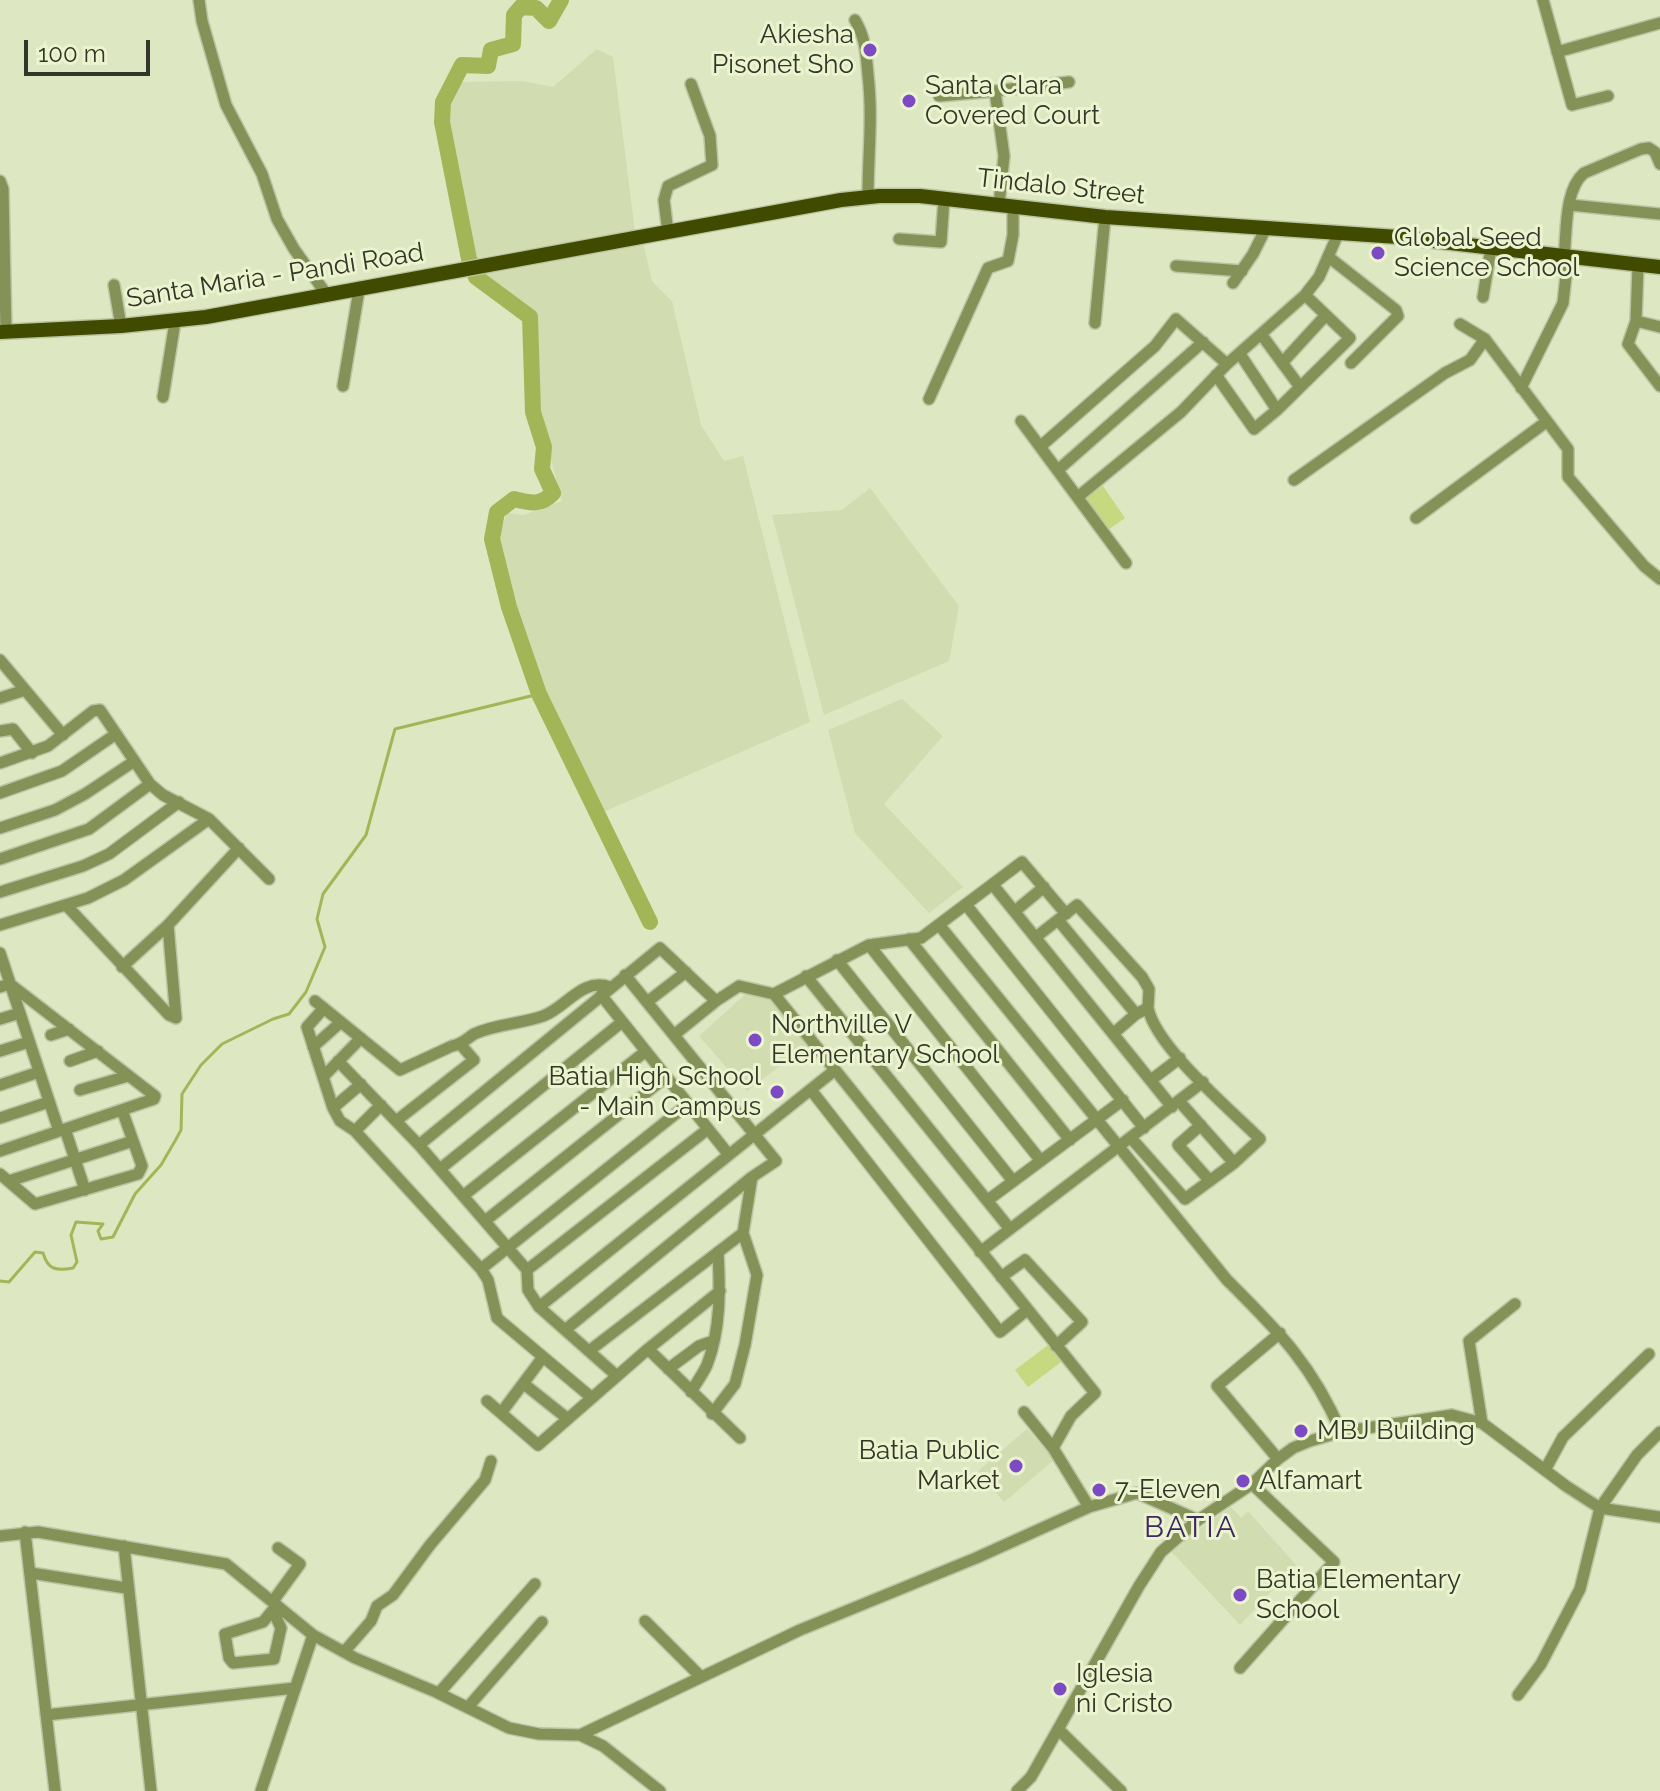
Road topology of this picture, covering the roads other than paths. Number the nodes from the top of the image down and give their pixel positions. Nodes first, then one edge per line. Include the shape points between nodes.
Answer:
1 (199, 0) edge
2 (1543, 0) edge
3 (855, 20) dead end
4 (1660, 23) edge
5 (1557, 52) junction
6 (1069, 82) dead end
7 (691, 84) dead end
8 (995, 91) junction
9 (939, 96) dead end
10 (1608, 96) dead end
11 (1660, 164) edge
12 (0, 181) edge
13 (868, 197) junction
14 (944, 199) junction
15 (1570, 205) junction
16 (1006, 206) junction
17 (1660, 214) edge
18 (1105, 217) junction
19 (1266, 228) junction
20 (668, 233) junction
21 (1338, 234) junction
22 (899, 239) dead end
23 (1491, 248) junction
24 (1566, 257) junction
25 (1330, 258) junction
26 (1176, 266) dead end
27 (1638, 266) junction
28 (1660, 267) edge
29 (461, 269) joint
30 (1242, 271) junction
31 (1233, 283) dead end
32 (114, 285) dead end
33 (359, 290) junction
34 (327, 295) junction
35 (1305, 295) junction
36 (1483, 297) dead end
37 (1326, 315) junction
38 (1636, 321) junction
39 (175, 322) junction
40 (1095, 323) dead end
41 (1460, 324) dead end
42 (121, 326) junction
43 (1660, 327) edge
44 (3, 332) edge
45 (1261, 334) junction
46 (1485, 339) junction
47 (1203, 342) junction
48 (1240, 354) junction
49 (1282, 363) junction
50 (1351, 363) dead end
51 (1227, 364) junction
52 (1216, 375) junction
53 (343, 386) dead end
54 (1660, 386) edge
55 (1300, 387) junction
56 (1521, 388) junction
57 (163, 397) dead end
58 (929, 399) dead end
59 (1277, 410) junction
60 (1021, 421) dead end
61 (1546, 422) junction
62 (1041, 446) junction
63 (1058, 470) junction
64 (1294, 480) dead end
65 (1079, 496) junction
66 (1416, 518) dead end
67 (1126, 563) dead end
68 (1660, 579) edge
69 (2, 665) edge
70 (25, 690) junction
71 (0, 698) edge
72 (0, 731) edge
73 (116, 734) junction
74 (63, 735) junction
75 (32, 753) junction
76 (133, 762) junction
77 (0, 763) edge
78 (150, 784) junction
79 (0, 793) edge
80 (179, 802) junction
81 (209, 819) junction
82 (0, 828) edge
83 (239, 848) junction
84 (0, 859) edge
85 (269, 879) dead end
86 (993, 885) junction
87 (1044, 887) junction
88 (0, 892) edge
89 (66, 905) junction
90 (967, 906) junction
91 (1015, 911) junction
92 (1062, 917) junction
93 (0, 925) edge
94 (168, 925) junction
95 (940, 926) junction
96 (1036, 937) junction
97 (909, 939) junction
98 (869, 945) junction
99 (0, 953) edge
100 (837, 960) junction
101 (122, 967) junction
102 (686, 972) junction
103 (625, 975) junction
104 (806, 976) junction
105 (5, 986) edge
106 (605, 991) junction
107 (774, 994) junction
108 (716, 1001) junction
109 (647, 1002) junction
110 (1148, 1008) junction
111 (20, 1013) junction
112 (1136, 1014) junction
113 (545, 1016) junction
114 (0, 1019) edge
115 (341, 1022) junction
116 (622, 1022) junction
117 (69, 1029) junction
118 (559, 1030) junction
119 (1114, 1033) junction
120 (51, 1035) dead end
121 (674, 1035) junction
122 (361, 1038) junction
123 (29, 1042) junction
124 (461, 1045) junction
125 (313, 1047) junction
126 (0, 1051) edge
127 (98, 1051) junction
128 (646, 1051) junction
129 (1180, 1058) junction
130 (70, 1061) dead end
131 (338, 1061) junction
132 (835, 1070) junction
133 (39, 1072) junction
134 (128, 1076) junction
135 (323, 1077) junction
136 (666, 1077) junction
137 (1151, 1080) junction
138 (1203, 1082) junction
139 (361, 1084) junction
140 (0, 1085) edge
141 (80, 1090) dead end
142 (811, 1090) junction
143 (1123, 1100) junction
144 (49, 1102) junction
145 (688, 1104) junction
146 (1175, 1104) junction
147 (381, 1105) junction
148 (333, 1108) junction
149 (122, 1110) junction
150 (0, 1118) edge
151 (396, 1121) junction
152 (1095, 1121) junction
153 (1201, 1125) junction
154 (1144, 1128) junction
155 (708, 1129) junction
156 (62, 1130) junction
157 (355, 1131) junction
158 (754, 1135) junction
159 (1131, 1138) junction
160 (1070, 1140) junction
161 (133, 1141) junction
162 (419, 1145) junction
163 (1117, 1148) junction
164 (0, 1151) edge
165 (729, 1155) junction
166 (75, 1160) junction
167 (1041, 1161) junction
168 (1234, 1163) junction
169 (440, 1169) junction
170 (752, 1177) junction
171 (4, 1178) edge
172 (1013, 1181) junction
173 (1210, 1181) junction
174 (85, 1190) junction
175 (463, 1196) junction
176 (988, 1200) junction
177 (485, 1221) junction
178 (1010, 1229) junction
179 (743, 1233) junction
180 (508, 1248) junction
181 (718, 1252) junction
182 (980, 1252) junction
183 (481, 1269) junction
184 (527, 1270) junction
185 (1001, 1277) junction
186 (720, 1291) junction
187 (1515, 1304) dead end
188 (539, 1307) junction
189 (1027, 1310) junction
190 (565, 1330) junction
191 (1280, 1333) junction
192 (713, 1341) junction
193 (1056, 1346) junction
194 (648, 1349) junction
195 (589, 1351) junction
196 (1649, 1354) dead end
197 (543, 1357) junction
198 (668, 1369) junction
199 (617, 1376) junction
200 (524, 1384) junction
201 (691, 1392) junction
202 (592, 1398) junction
203 (487, 1401) dead end
204 (1024, 1412) dead end
205 (501, 1413) junction
206 (712, 1414) junction
207 (568, 1419) junction
208 (1482, 1423) junction
209 (1341, 1432) junction
210 (1660, 1432) edge
211 (740, 1438) dead end
212 (1053, 1448) junction
213 (1278, 1459) junction
214 (491, 1461) dead end
215 (1545, 1470) junction
216 (1252, 1484) junction
217 (1089, 1507) junction
218 (1600, 1508) junction
219 (1660, 1517) edge
220 (1198, 1520) junction
221 (25, 1532) junction
222 (0, 1536) edge
223 (124, 1546) junction
224 (278, 1548) dead end
225 (31, 1573) junction
226 (535, 1584) dead end
227 (126, 1588) junction
228 (274, 1606) junction
229 (645, 1621) dead end
230 (542, 1622) dead end
231 (313, 1635) junction
232 (344, 1652) junction
233 (1240, 1668) dead end
234 (701, 1677) junction
235 (295, 1688) junction
236 (439, 1693) junction
237 (1518, 1695) dead end
238 (141, 1704) junction
239 (468, 1707) junction
240 (46, 1715) junction
241 (1059, 1730) junction
242 (580, 1735) junction
243 (1022, 1789) edge
244 (55, 1791) edge
245 (151, 1791) edge
246 (261, 1791) edge
247 (660, 1791) edge
248 (1121, 1791) edge

1 - 34 street via 226,105 262,174 277,219
2 - 5 street
3 - 13 street via 868,55 872,104
4 - 5 street
5 - 10 street via 1572,105
6 - 8 street
7 - 20 street via 710,136 712,165 668,186
8 - 9 street
8 - 16 street
11 - 15 street via 1649,148 1584,173
12 - 44 street
13 - 14 main road, Tindalo Street
13 - 20 main road, Tindalo Street
14 - 16 main road, Tindalo Street
14 - 22 street via 941,242
15 - 17 street
15 - 24 street
16 - 18 main road, Tindalo Street
16 - 58 street via 1013,235 1008,261 988,268
18 - 19 main road, Tindalo Street
18 - 40 street
19 - 21 main road, Tindalo Street
19 - 30 street
20 - 29 main road, Tindalo Street
21 - 23 main road, Tindalo Street
21 - 25 street
23 - 24 main road, Tindalo Street
23 - 36 street
24 - 27 main road, Tindalo Street
24 - 56 street via 1563,303
25 - 35 street
25 - 50 street via 1397,313
26 - 30 street
27 - 28 main road, Tindalo Street
27 - 38 street
29 - 33 main road, Santa Maria - Pandi Road
30 - 31 street
32 - 42 street
33 - 34 main road, Santa Maria - Pandi Road
33 - 53 street
34 - 39 main road, Santa Maria - Pandi Road
35 - 37 street
35 - 45 street
37 - 49 street
37 - 55 street via 1350,338
38 - 43 street
38 - 54 street via 1629,348
39 - 42 main road, Santa Maria - Pandi Road
39 - 57 street
41 - 46 street
42 - 44 main road, Santa Maria - Pandi Road
45 - 48 street
45 - 49 street
46 - 56 street
46 - 64 street via 1466,363
47 - 51 street
47 - 62 street via 1176,319 1155,346
47 - 63 street
48 - 51 street
48 - 59 street
49 - 55 street
51 - 52 street
52 - 59 street via 1254,429
52 - 65 street via 1181,412
55 - 59 street
56 - 61 street
60 - 62 street
61 - 66 street
61 - 68 street via 1570,453 1568,477
62 - 63 street
63 - 65 street
65 - 67 street
69 - 70 street
70 - 71 street
70 - 74 street
72 - 75 street via 13,729
73 - 74 street via 96,710
73 - 76 street
73 - 79 street via 62,771
74 - 75 street
75 - 77 street
76 - 78 street
76 - 82 street via 55,810
78 - 80 street
78 - 84 street via 89,829
80 - 81 street
80 - 88 street via 109,854
81 - 83 street
81 - 89 street via 124,880
83 - 85 street
83 - 94 street
86 - 87 street via 1022,862
86 - 90 street
86 - 91 street
87 - 91 street
87 - 92 street
89 - 93 street
89 - 101 street
90 - 95 street
90 - 143 street
91 - 96 street
92 - 96 street
92 - 110 street via 1077,905 1142,977 1149,989
92 - 112 street
94 - 101 street
94 - 101 street via 176,1018
95 - 97 street
95 - 152 street
96 - 119 street
97 - 98 street
97 - 160 street
98 - 100 street
98 - 167 street
99 - 105 street
100 - 104 street
100 - 172 street
102 - 103 street via 660,948
102 - 108 street
102 - 109 street
103 - 106 street
103 - 109 street
104 - 107 street
104 - 176 street
105 - 111 street
105 - 117 street
106 - 113 street via 600,984 590,986
106 - 116 street
106 - 118 street
107 - 108 street via 739,986
107 - 132 street
108 - 121 street
109 - 121 street
110 - 112 street
110 - 129 street via 1151,1021
111 - 114 street
111 - 123 street
112 - 119 street
113 - 118 street
113 - 124 street via 474,1035
115 - 122 street
115 - 125 street
115 - 125 street via 320,1004 307,1027
116 - 128 street
116 - 169 street
117 - 120 street
117 - 127 street
118 - 162 street
119 - 137 street
121 - 158 street
122 - 124 street via 400,1070
122 - 131 street
123 - 126 street
123 - 133 street
124 - 151 street via 474,1060
125 - 135 street
127 - 130 street
127 - 134 street
128 - 136 street
128 - 175 street
129 - 137 street
129 - 138 street
131 - 135 street
131 - 139 street
132 - 142 street
132 - 182 street
133 - 140 street
133 - 144 street
134 - 141 street
134 - 149 street via 155,1098
135 - 148 street
136 - 145 street
136 - 177 street
137 - 146 street
138 - 146 street
138 - 168 street via 1260,1139
139 - 147 street
139 - 148 street
142 - 158 street
142 - 189 street via 1000,1332
143 - 152 street
143 - 154 street
144 - 150 street
144 - 156 street
145 - 155 street
145 - 180 street
146 - 153 street
146 - 154 street
147 - 151 street
147 - 157 street
148 - 157 street
149 - 156 street
149 - 161 street
151 - 162 street
152 - 160 street
152 - 163 street
153 - 168 street
153 - 173 street via 1178,1145
154 - 159 street
155 - 165 street
155 - 184 street
156 - 164 street
156 - 166 street
157 - 183 street
158 - 165 street
158 - 170 street via 776,1161
159 - 163 street
159 - 173 street via 1185,1199
160 - 167 street
161 - 166 street
161 - 174 street via 141,1171
162 - 169 street
163 - 178 street
163 - 191 street via 1227,1280
165 - 188 street
166 - 171 street
166 - 174 street
167 - 172 street
168 - 173 street
169 - 175 street
170 - 179 street
170 - 190 street
171 - 174 street via 35,1204
172 - 176 street
175 - 177 street
176 - 178 street
177 - 180 street
178 - 182 street
179 - 181 street
179 - 206 street via 757,1275 735,1384
180 - 183 street
180 - 184 street
181 - 186 street
181 - 195 street
182 - 185 street
183 - 197 street via 497,1318
184 - 188 street via 528,1290
185 - 189 street
185 - 193 street via 1025,1260 1082,1322
186 - 192 street
186 - 194 street
187 - 208 street via 1469,1341
188 - 190 street
189 - 193 street
190 - 195 street
191 - 209 street via 1315,1378
191 - 213 street via 1217,1386
192 - 198 street
192 - 201 street
193 - 212 street via 1095,1393 1071,1416
194 - 198 street
194 - 199 street
195 - 199 street
196 - 215 street via 1563,1437
197 - 200 street
197 - 202 street
198 - 201 street
199 - 202 street
200 - 205 street
200 - 207 street
201 - 206 street
202 - 207 street
203 - 205 street
204 - 212 street
205 - 207 street via 538,1445
206 - 211 street
208 - 209 street via 1452,1415
208 - 215 street
209 - 213 street via 1293,1448
210 - 218 street
212 - 217 street
213 - 216 street
214 - 232 street via 485,1480
215 - 218 street
216 - 220 street
216 - 233 street via 1334,1562
217 - 220 street via 1137,1493
217 - 234 street
218 - 219 street
218 - 237 street via 1580,1589 1541,1664
220 - 241 street via 1161,1552 1146,1574
221 - 222 street
221 - 223 street
221 - 225 street
223 - 227 street
223 - 228 street via 226,1564
224 - 228 street via 300,1564
225 - 227 street
225 - 240 street
226 - 236 street
227 - 238 street
228 - 228 street via 281,1628 274,1659 233,1663 225,1634 263,1622
228 - 231 street
229 - 234 street
230 - 239 street
231 - 232 street
231 - 235 street
232 - 236 street
234 - 242 street
235 - 238 street
235 - 246 street
236 - 239 street
238 - 240 street
238 - 245 street
239 - 242 street via 509,1728
240 - 244 street
241 - 243 street
241 - 248 street
242 - 247 street via 603,1746

